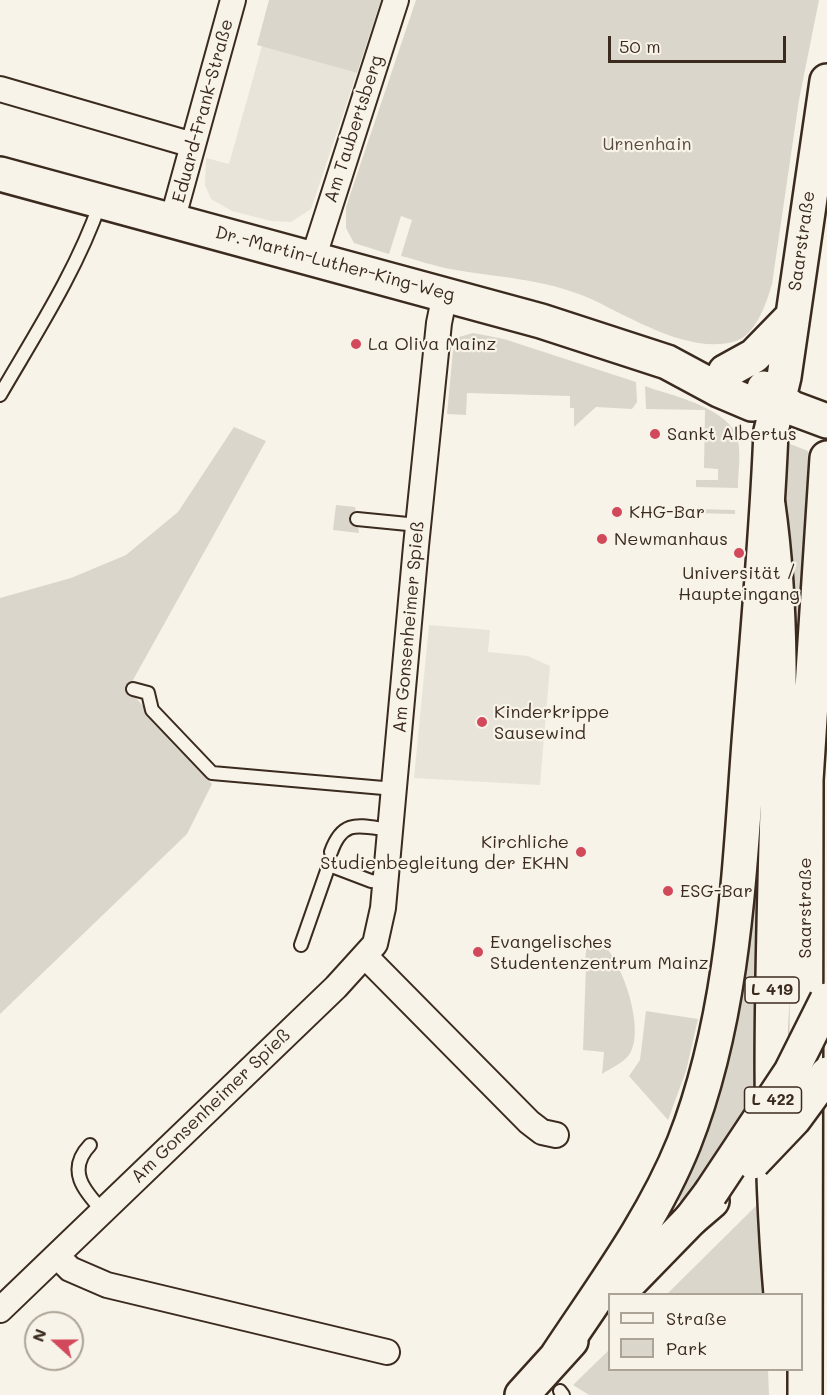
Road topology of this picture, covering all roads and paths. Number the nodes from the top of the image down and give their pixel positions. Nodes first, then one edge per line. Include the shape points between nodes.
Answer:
1 (233, 0) edge
2 (396, 0) edge
3 (827, 81) edge
4 (0, 89) edge
5 (193, 145) junction
6 (0, 174) edge
7 (101, 201) junction
8 (172, 221) junction
9 (313, 259) junction
10 (445, 294) junction
11 (792, 316) junction
12 (667, 362) junction
13 (725, 372) junction
14 (0, 395) edge
15 (785, 404) junction
16 (827, 421) edge
17 (827, 458) edge
18 (768, 505) junction
19 (357, 519) dead end
20 (418, 525) junction
21 (133, 689) dead end
22 (395, 789) junction
23 (390, 830) junction
24 (331, 852) dead end
25 (386, 882) junction
26 (301, 945) dead end
27 (365, 956) junction
28 (827, 1000) edge
29 (827, 1074) edge
30 (556, 1135) dead end
31 (90, 1145) dead end
32 (703, 1206) junction
33 (103, 1211) junction
34 (57, 1256) junction
35 (619, 1293) edge
36 (781, 1293) edge
37 (608, 1304) edge
38 (0, 1310) edge
39 (387, 1352) dead end
40 (557, 1356) junction
41 (804, 1379) edge
42 (522, 1395) edge

1 - 5 street, Eduard-Frank-Straße
2 - 9 street, Am Taubertsberg
3 - 11 main road, Saarstraße
4 - 5 street
5 - 8 street, Eduard-Frank-Straße
6 - 7 main road, Dr.-Martin-Luther-King-Weg
7 - 8 main road, Dr.-Martin-Luther-King-Weg
7 - 14 lane via 91,231
8 - 9 main road, Dr.-Martin-Luther-King-Weg
9 - 10 main road, Dr.-Martin-Luther-King-Weg
10 - 12 main road, Dr.-Martin-Luther-King-Weg
10 - 20 street, Am Gonsenheimer Spieß
11 - 13 main road via 754,356
11 - 15 main road, Saarstraße
12 - 13 main road, Dr.-Martin-Luther-King-Weg
12 - 15 main road, Dr.-Martin-Luther-King-Weg via 752,404
13 - 15 main road, Dr.-Martin-Luther-King-Weg via 758,383
15 - 16 main road
15 - 18 main road, Saarstraße via 771,431
17 - 41 main road, Saarstraße / L 419 via 806,780
18 - 36 main road, L 419 via 780,685 772,1017 774,1176
18 - 40 main road via 733,923 721,1018 711,1059 683,1144 658,1196 630,1247
19 - 20 lane
20 - 22 street, Am Gonsenheimer Spieß
21 - 22 lane via 148,693 152,710 212,773
22 - 23 street, Am Gonsenheimer Spieß
23 - 24 lane via 346,828
23 - 25 street, Am Gonsenheimer Spieß
25 - 26 lane via 371,881 329,865
25 - 27 street, Am Gonsenheimer Spieß via 375,944
27 - 30 street via 529,1122 542,1132
27 - 33 street, Am Gonsenheimer Spieß
28 - 32 main road, L 422, bridge via 791,1072
29 - 32 main road, L 422, bridge via 794,1119
31 - 33 lane via 79,1159 78,1177
32 - 35 main road, L 422
33 - 34 street, Am Gonsenheimer Spieß
34 - 38 street, Am Gonsenheimer Spieß
34 - 39 street via 70,1269 107,1285
37 - 40 main road
40 - 42 main road

